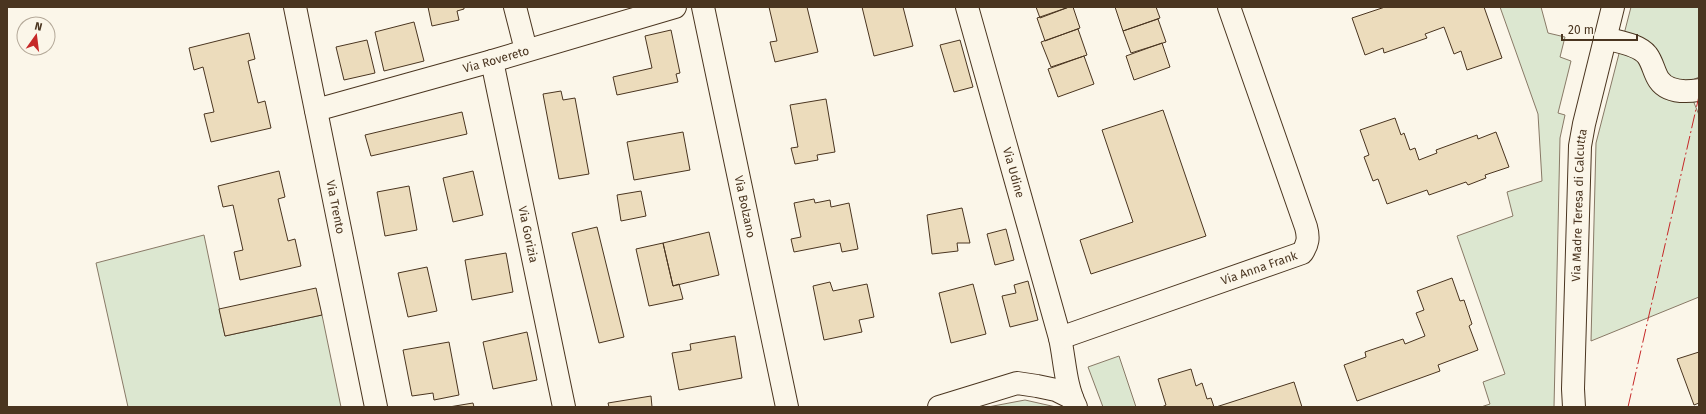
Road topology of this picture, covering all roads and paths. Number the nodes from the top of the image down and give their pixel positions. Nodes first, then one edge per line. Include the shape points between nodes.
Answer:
1 (295, 7) edge
2 (515, 7) edge
3 (675, 7) edge
4 (703, 7) edge
5 (967, 7) edge
6 (1229, 7) edge
7 (1613, 7) edge
8 (1605, 38) junction
9 (526, 50) junction
10 (492, 61) junction
11 (1699, 90) edge
12 (316, 110) junction
13 (1060, 338) junction
14 (1074, 403) edge
15 (376, 407) edge
16 (564, 407) edge
17 (787, 407) edge
18 (939, 407) edge
19 (1574, 407) edge

1 - 12 street, Via Trento
2 - 9 street
3 - 9 street, Via Rovereto
4 - 17 street, Via Bolzano
5 - 13 street, Via Udine
6 - 13 street, Via Anna Frank via 1309,236 1307,246 1302,253
7 - 8 street, Via Madre Teresa di Calcutta
8 - 11 street via 1637,47 1647,55 1660,81 1670,89 1686,92
8 - 19 street, Via Madre Teresa di Calcutta via 1580,146
9 - 10 street, Via Rovereto
10 - 12 street, Via Rovereto
10 - 16 street, Via Gorizia
12 - 15 street, Via Trento
13 - 14 street, Via Udine via 1065,371
14 - 18 street via 1056,390 1017,383

